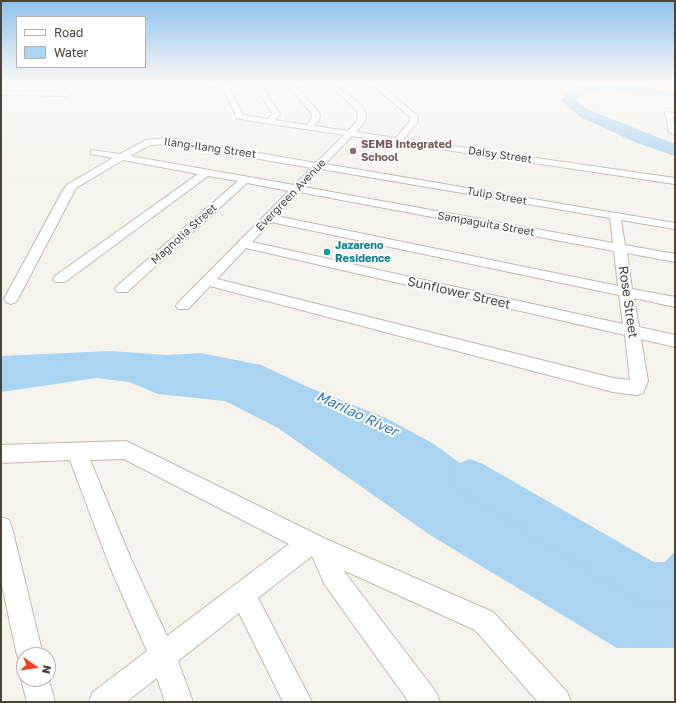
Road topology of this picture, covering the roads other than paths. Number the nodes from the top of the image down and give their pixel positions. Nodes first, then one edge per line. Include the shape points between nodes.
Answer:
1 (240, 116) edge
2 (275, 116) edge
3 (316, 116) edge
4 (362, 116) edge
5 (414, 116) edge
6 (673, 118) edge
7 (270, 122) junction
8 (309, 127) junction
9 (351, 133) junction
10 (675, 133) edge
11 (398, 141) junction
12 (94, 152) dead end
13 (122, 157) junction
14 (319, 165) junction
15 (206, 172) junction
16 (246, 179) junction
17 (675, 181) edge
18 (297, 189) junction
19 (615, 216) junction
20 (268, 218) junction
21 (675, 226) edge
22 (244, 244) junction
23 (621, 248) junction
24 (675, 258) edge
25 (60, 279) dead end
26 (207, 281) junction
27 (122, 289) dead end
28 (626, 292) junction
29 (11, 299) dead end
30 (675, 302) edge
31 (183, 306) dead end
32 (632, 332) junction
33 (675, 341) edge
34 (77, 452) junction
35 (1, 454) edge
36 (1, 528) edge
37 (315, 545) junction
38 (243, 594) junction
39 (28, 647) edge
40 (163, 656) junction
41 (37, 687) edge
42 (41, 702) edge
43 (103, 702) edge
44 (179, 702) edge
45 (298, 702) edge
46 (426, 702) edge
47 (557, 702) edge

1 - 7 street, Daisy Street
2 - 7 street
3 - 8 street
4 - 9 street, Evergreen Avenue via 361,122
5 - 11 street via 414,121
6 - 10 street
7 - 8 street, Daisy Street
8 - 9 street, Daisy Street
9 - 11 street, Daisy Street
9 - 14 street, Evergreen Avenue
11 - 17 street, Daisy Street
12 - 13 street, Sampaguita Street
13 - 14 street, Ilang-Ilang Street via 143,144 163,140
13 - 15 street, Sampaguita Street
13 - 29 street, Ilang-Ilang Street via 72,186 67,192
14 - 18 street, Evergreen Avenue
14 - 19 street, Tulip Street
15 - 16 street, Sampaguita Street
15 - 25 street
16 - 18 street, Sampaguita Street
16 - 27 street, Magnolia Street
18 - 20 street, Evergreen Avenue
18 - 23 street, Sampaguita Street
19 - 21 street, Tulip Street
19 - 23 street, Rose Street
20 - 22 street, Evergreen Avenue
20 - 28 street
22 - 26 street, Evergreen Avenue
22 - 32 street, Sunflower Street
23 - 24 street, Sampaguita Street
23 - 28 street, Rose Street
26 - 31 street, Evergreen Avenue
26 - 32 street, Rose Street via 613,386 637,388 639,381
28 - 30 street
28 - 32 street, Rose Street
32 - 33 street, Sunflower Street
34 - 35 street
34 - 37 street via 126,450
34 - 40 street via 122,567
36 - 39 street
37 - 38 street
37 - 46 street via 333,577
37 - 47 street via 484,621
38 - 40 street
38 - 45 street
40 - 43 street
40 - 44 street
41 - 42 street

